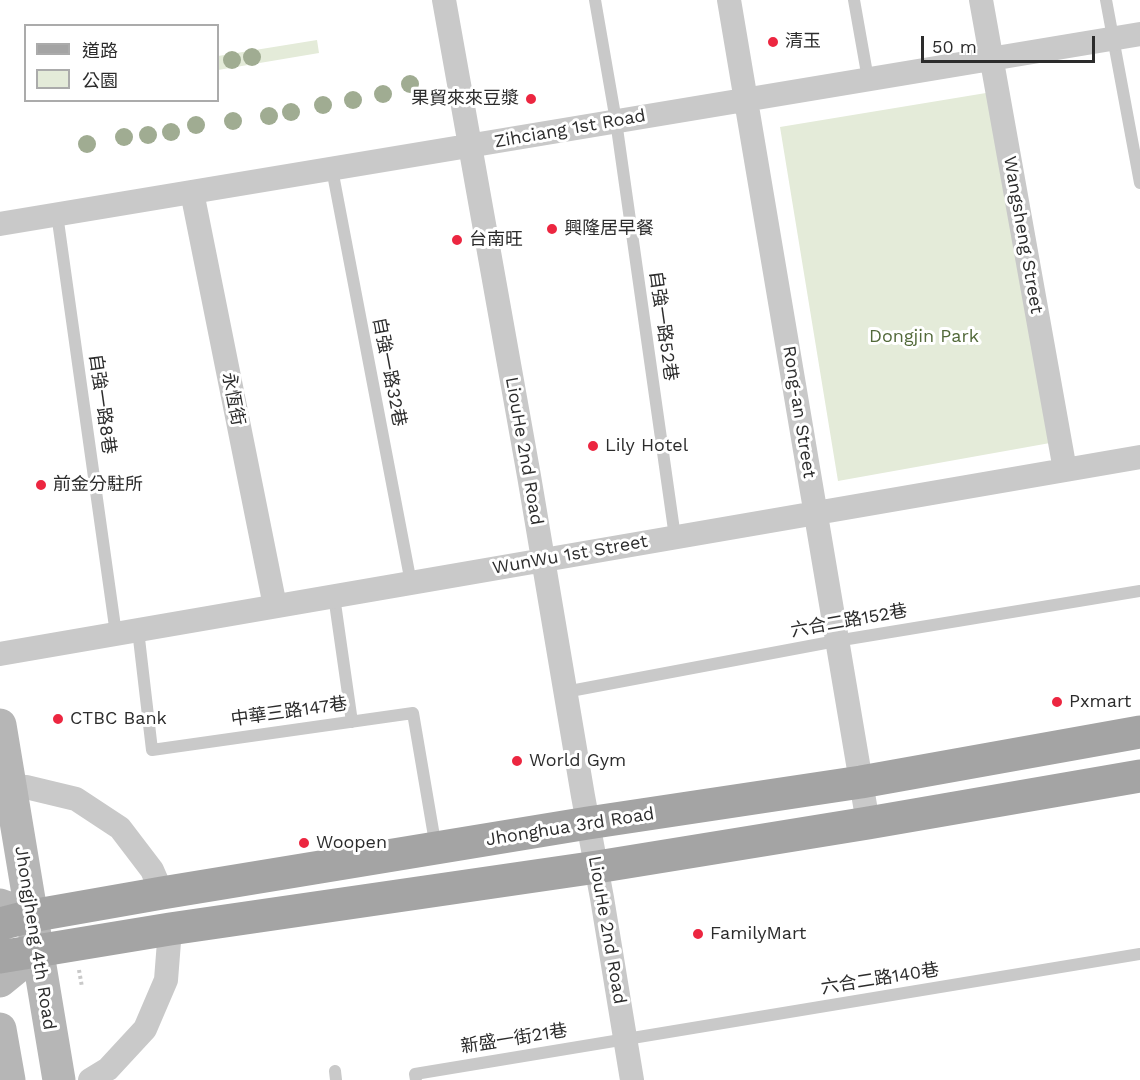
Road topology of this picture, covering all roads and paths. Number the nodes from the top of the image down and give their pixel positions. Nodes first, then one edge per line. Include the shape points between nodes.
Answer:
1 (444, 0) edge
2 (596, 0) edge
3 (729, 0) edge
4 (854, 0) edge
5 (981, 0) edge
6 (1106, 0) edge
7 (1140, 34) edge
8 (1113, 39) junction
9 (992, 59) junction
10 (868, 79) junction
11 (747, 99) junction
12 (616, 121) junction
13 (470, 146) junction
14 (332, 169) junction
15 (1140, 183) edge
16 (192, 192) junction
17 (57, 214) junction
18 (0, 224) edge
19 (1140, 457) edge
20 (1065, 470) junction
21 (815, 513) junction
22 (675, 537) junction
23 (543, 560) junction
24 (411, 583) junction
25 (1140, 591) edge
26 (334, 596) junction
27 (275, 606) junction
28 (127, 632) junction
29 (836, 641) junction
30 (0, 654) edge
31 (565, 693) junction
32 (352, 722) junction
33 (0, 725) edge
34 (1140, 732) edge
35 (1140, 776) edge
36 (861, 782) junction
37 (10, 786) junction
38 (588, 823) junction
39 (868, 823) junction
40 (436, 849) junction
41 (597, 867) junction
42 (162, 892) junction
43 (0, 904) edge
44 (31, 916) junction
45 (0, 924) edge
46 (170, 928) junction
47 (38, 950) junction
48 (1140, 954) edge
49 (0, 957) edge
50 (0, 981) edge
51 (0, 1029) edge
52 (626, 1039) junction
53 (9, 1080) edge
54 (59, 1080) edge
55 (90, 1080) edge
56 (416, 1080) edge
57 (632, 1080) edge

1 - 13 street, LiouHe 2nd Road
2 - 12 lane, 自強一路52巷
3 - 11 street, Rong-an Street
4 - 10 lane
5 - 9 street, Wangsheng Street
6 - 8 lane
7 - 8 street, Zihciang 1st Road
8 - 9 street, Zihciang 1st Road
8 - 15 lane
9 - 10 street, Zihciang 1st Road
9 - 20 street, Wangsheng Street
10 - 11 street, Zihciang 1st Road
11 - 12 street, Zihciang 1st Road
11 - 21 street, Rong-an Street
12 - 13 street, Zihciang 1st Road
12 - 22 lane, 自強一路52巷
13 - 14 street, Zihciang 1st Road
13 - 23 street, LiouHe 2nd Road
14 - 16 street, Zihciang 1st Road
14 - 24 lane, 自強一路32巷
16 - 17 street, Zihciang 1st Road
16 - 27 street, 永恆街
17 - 18 street, Zihciang 1st Road
17 - 28 lane, 自強一路8巷
19 - 20 street, WunWu 1st Street
20 - 21 street, WunWu 1st Street
21 - 22 street, WunWu 1st Street
21 - 29 street, Rong-an Street
22 - 23 street, WunWu 1st Street
23 - 24 street, WunWu 1st Street
23 - 31 street, LiouHe 2nd Road
24 - 26 street, WunWu 1st Street
25 - 29 lane, 六合二路152巷
26 - 27 street, WunWu 1st Street
26 - 32 lane
27 - 28 street, WunWu 1st Street
28 - 30 street, WunWu 1st Street
28 - 32 lane, 中華三路147巷 via 152,750
29 - 31 lane, 六合二路152巷
29 - 36 street, Rong-an Street
31 - 38 street, LiouHe 2nd Road
32 - 40 lane, 中華三路147巷 via 413,713
33 - 37 street, Jhongjheng 4th Road
34 - 36 main road, Jhonghua 3rd Road
35 - 39 main road
36 - 38 main road, Jhonghua 3rd Road
36 - 39 street, Rong-an Street
37 - 42 street via 76,799 120,828 152,870
37 - 44 street, Jhongjheng 4th Road
38 - 40 main road, Jhonghua 3rd Road
38 - 41 street, LiouHe 2nd Road
39 - 41 main road
40 - 42 main road, Jhonghua 3rd Road
41 - 46 main road
41 - 52 street, LiouHe 2nd Road
42 - 44 main road, Jhonghua 3rd Road
43 - 44 street
44 - 45 main road, Jhonghua 3rd Road
44 - 47 street, Jhongjheng 4th Road
46 - 47 main road
46 - 55 street via 166,980 145,1029 108,1069
47 - 49 main road
47 - 50 street
47 - 54 street, Jhongjheng 4th Road
48 - 52 lane, 六合二路140巷
51 - 53 street
52 - 56 lane, 新盛一街21巷 via 415,1074
52 - 57 street, LiouHe 2nd Road

